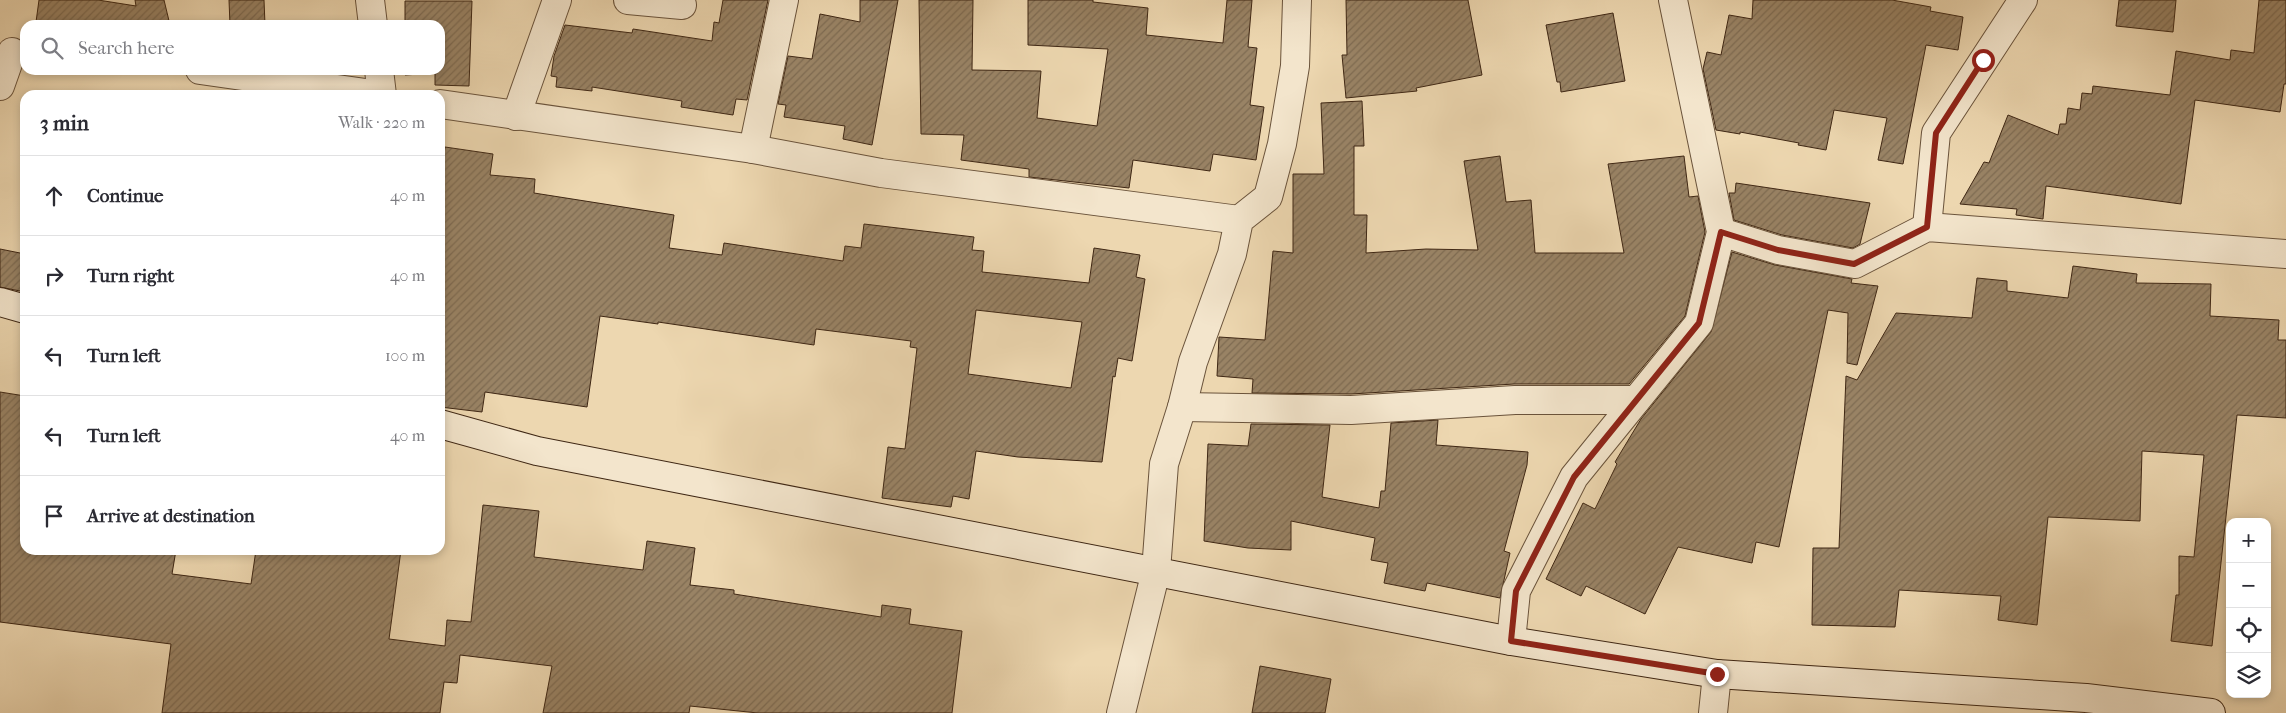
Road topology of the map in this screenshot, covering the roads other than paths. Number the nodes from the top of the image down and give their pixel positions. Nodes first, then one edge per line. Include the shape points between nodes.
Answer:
1 (370, 0) edge
2 (557, 0) edge
3 (628, 0) edge
4 (784, 0) edge
5 (1298, 0) edge
6 (1673, 0) edge
7 (1694, 0) edge
8 (2023, 0) edge
9 (682, 5) dead end
10 (372, 20) edge
11 (1679, 31) junction
12 (12, 51) edge
13 (236, 75) edge
14 (379, 75) edge
15 (0, 86) edge
16 (345, 90) edge
17 (381, 90) edge
18 (445, 105) edge
19 (516, 116) junction
20 (753, 149) junction
21 (1239, 220) junction
22 (1927, 227) junction
23 (1721, 232) junction
24 (2286, 254) edge
25 (0, 302) edge
26 (20, 308) edge
27 (1636, 400) junction
28 (1182, 406) junction
29 (445, 425) edge
30 (1156, 571) junction
31 (1511, 641) junction
32 (1717, 674) junction
33 (2086, 705) edge
34 (1121, 713) edge
35 (1714, 713) edge
36 (2212, 713) edge

1 - 10 street
2 - 19 street
3 - 9 street
4 - 20 street
5 - 21 street via 1295,66 1282,144 1268,197
6 - 11 street
7 - 11 street
8 - 22 street via 1936,133
11 - 23 street
12 - 15 street
13 - 16 street
14 - 17 street
18 - 19 street
19 - 20 street
20 - 21 street via 881,173
21 - 28 street via 1232,254 1193,362
22 - 23 street via 1854,264 1778,250
22 - 24 street
23 - 27 street via 1699,323
25 - 26 street
27 - 28 street via 1515,400 1350,410
27 - 31 street via 1574,477 1539,544 1516,591
28 - 30 street via 1164,464
29 - 30 street via 537,450
30 - 31 street
30 - 34 street
31 - 32 street
32 - 33 street
32 - 35 street
33 - 36 street

